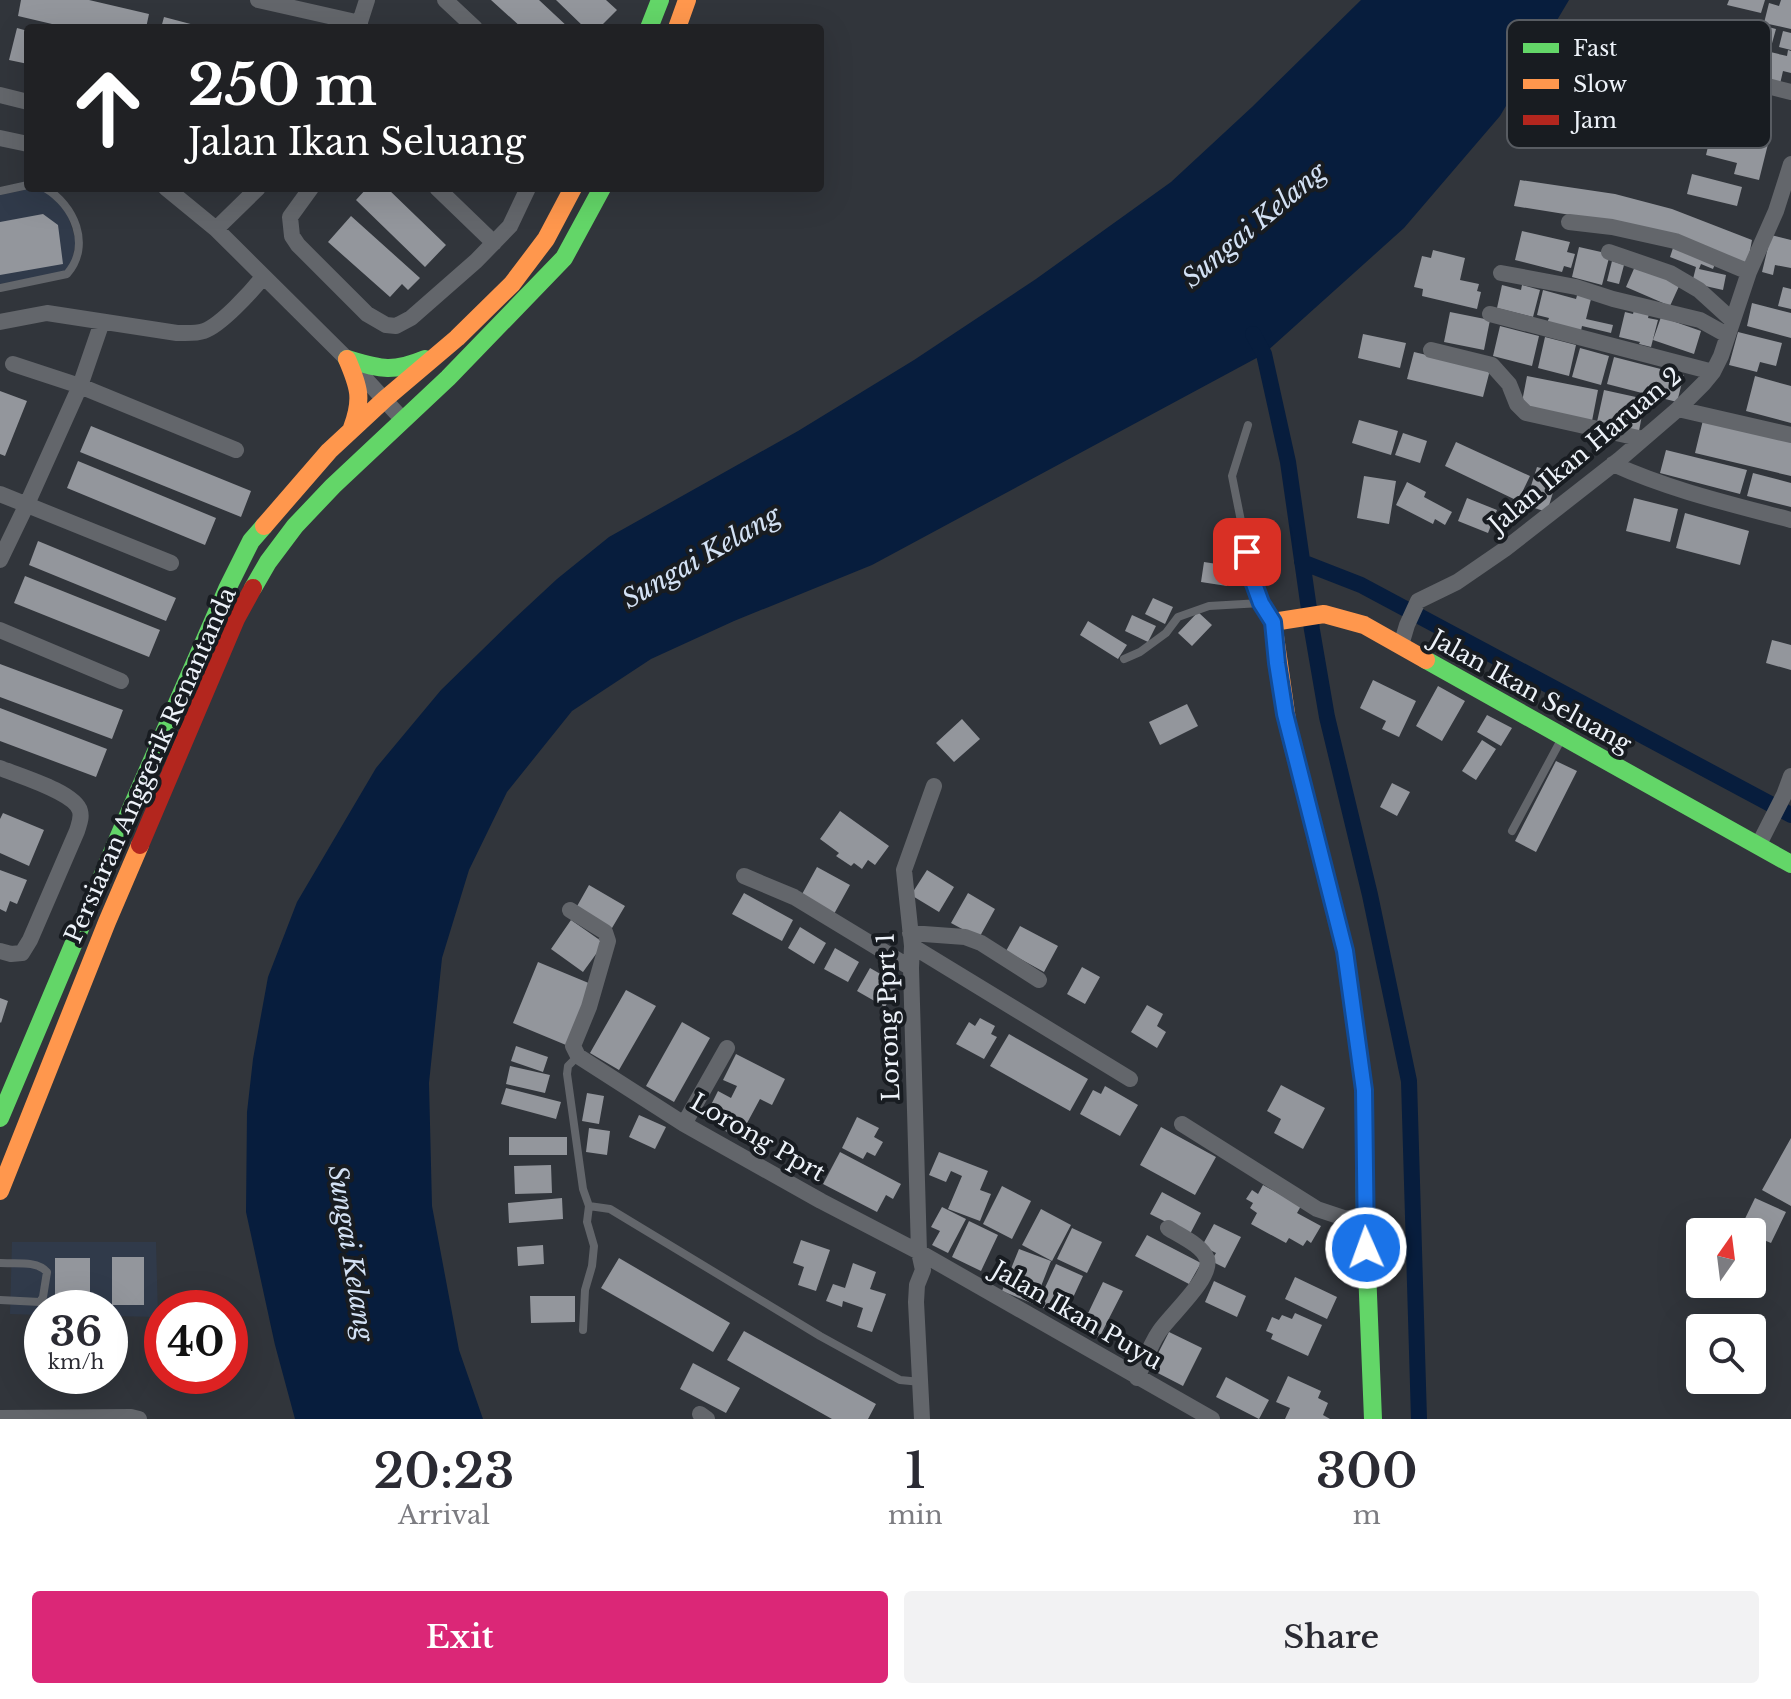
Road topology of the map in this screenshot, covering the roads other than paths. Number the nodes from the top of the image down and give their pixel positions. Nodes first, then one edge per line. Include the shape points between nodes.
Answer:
1 (258, 0) edge
2 (367, 0) edge
3 (445, 0) edge
4 (660, 0) edge
5 (687, 0) edge
6 (355, 24) edge
7 (359, 24) edge
8 (471, 24) edge
9 (651, 24) edge
10 (678, 24) edge
11 (1771, 87) edge
12 (1791, 92) edge
13 (0, 95) edge
14 (24, 101) edge
15 (0, 138) edge
16 (24, 143) edge
17 (1791, 164) edge
18 (24, 186) edge
19 (0, 191) edge
20 (52, 192) edge
21 (171, 192) edge
22 (254, 192) edge
23 (308, 192) edge
24 (441, 192) edge
25 (526, 192) edge
26 (571, 192) edge
27 (600, 192) edge
28 (1569, 222) dead end
29 (216, 229) junction
30 (494, 243) junction
31 (1609, 252) dead end
32 (1749, 272) junction
33 (1501, 273) dead end
34 (263, 277) junction
35 (0, 288) edge
36 (1490, 314) dead end
37 (0, 322) edge
38 (102, 322) junction
39 (1730, 328) junction
40 (1431, 350) dead end
41 (440, 353) junction
42 (347, 359) junction
43 (13, 364) dead end
44 (1713, 372) junction
45 (80, 386) junction
46 (385, 399) junction
47 (1678, 409) junction
48 (403, 420) junction
49 (1248, 425) dead end
50 (352, 428) junction
51 (1791, 435) edge
52 (1643, 439) junction
53 (236, 450) dead end
54 (1613, 464) junction
55 (0, 494) edge
56 (27, 504) junction
57 (1791, 520) edge
58 (0, 560) edge
59 (171, 563) dead end
60 (1261, 603) junction
61 (1273, 622) junction
62 (0, 630) edge
63 (1401, 645) junction
64 (1124, 659) dead end
65 (121, 681) dead end
66 (1562, 737) junction
67 (0, 768) edge
68 (1791, 776) edge
69 (934, 786) dead end
70 (1512, 831) dead end
71 (1758, 846) junction
72 (1791, 864) edge
73 (744, 876) dead end
74 (570, 910) dead end
75 (911, 940) junction
76 (0, 951) edge
77 (911, 968) junction
78 (1039, 980) dead end
79 (727, 1048) dead end
80 (578, 1056) junction
81 (1130, 1079) dead end
82 (0, 1118) edge
83 (684, 1124) junction
84 (1182, 1124) dead end
85 (0, 1191) edge
86 (589, 1206) junction
87 (1365, 1220) junction
88 (1168, 1228) dead end
89 (919, 1252) junction
90 (0, 1263) edge
91 (0, 1300) edge
92 (583, 1330) dead end
93 (1137, 1378) junction
94 (921, 1382) junction
95 (0, 1418) edge
96 (47, 1418) edge
97 (139, 1419) edge
98 (922, 1419) edge
99 (1212, 1419) edge
100 (1373, 1419) edge

1 - 6 street
2 - 7 street
3 - 8 street
4 - 9 main road
5 - 10 main road
11 - 12 street
13 - 14 street
15 - 16 street
17 - 32 street, Jalan Ikan Haruan 2
18 - 19 lane
20 - 35 lane via 73,217 80,241 74,267 67,274
21 - 29 street
22 - 29 street
23 - 30 street via 290,217 292,236 367,314 386,325 411,318
24 - 30 street
25 - 30 street via 510,226
26 - 41 main road, Persiaran Anggerik Renantanda via 546,239 512,284
27 - 48 main road, Persiaran Anggerik Renantanda via 564,258
28 - 32 street via 1675,241
29 - 34 street
31 - 39 street via 1670,273 1699,290
32 - 39 street, Jalan Ikan Haruan 2
33 - 39 street
34 - 38 street via 204,331 177,333
34 - 42 street
36 - 44 street
37 - 38 street via 47,313
38 - 45 street
39 - 44 street, Jalan Ikan Haruan 2
40 - 52 street via 1492,365 1526,413
41 - 42 main road via 398,370
41 - 46 main road, Persiaran Anggerik Renantanda
42 - 46 street
42 - 50 main road via 361,394
43 - 45 street
44 - 47 street, Jalan Ikan Haruan 2
45 - 53 street
45 - 56 street
46 - 48 street
46 - 50 main road, Persiaran Anggerik Renantanda
47 - 51 street
47 - 52 street, Jalan Ikan Haruan 2
48 - 85 main road, Persiaran Anggerik Renantanda via 295,526 236,619
49 - 60 lane via 1232,476
50 - 82 main road, Persiaran Anggerik Renantanda via 251,541
52 - 54 street, Jalan Ikan Haruan 2
54 - 57 street via 1691,493
54 - 63 street, Jalan Ikan Haruan 2 via 1505,549 1418,601
55 - 56 street
56 - 58 street
56 - 59 street
60 - 61 lane
60 - 64 lane via 1209,606 1178,617 1166,633
61 - 63 main road, Jalan Ikan Seluang via 1324,614 1364,625
61 - 87 main road via 1285,714 1345,951 1364,1090
62 - 65 street
63 - 66 main road, Jalan Ikan Seluang
66 - 70 lane
66 - 71 main road, Jalan Ikan Seluang
67 - 76 street via 61,792 77,804 81,815 30,940 22,953
68 - 71 street
69 - 75 street, Lorong Pprt 1 via 904,870
71 - 72 main road, Jalan Ikan Seluang
73 - 77 street via 794,897
74 - 80 street via 605,932 608,941 573,1046
75 - 77 street, Lorong Pprt 1
75 - 78 street via 965,937
75 - 81 street
77 - 89 street, Lorong Pprt 1
79 - 83 street
80 - 83 street, Lorong Pprt
80 - 86 lane via 567,1074
83 - 89 street, Lorong Pprt
84 - 87 street via 1317,1209
86 - 92 lane via 594,1246
86 - 94 lane via 610,1209 900,1380
87 - 100 main road
88 - 93 street via 1198,1248 1208,1266 1159,1332
89 - 93 street, Jalan Ikan Puyu
89 - 94 street, Lorong Pprt 1
90 - 91 lane via 40,1266 47,1272 40,1302
93 - 99 street, Jalan Ikan Puyu
94 - 98 street, Lorong Pprt 1
95 - 96 street
96 - 97 street

